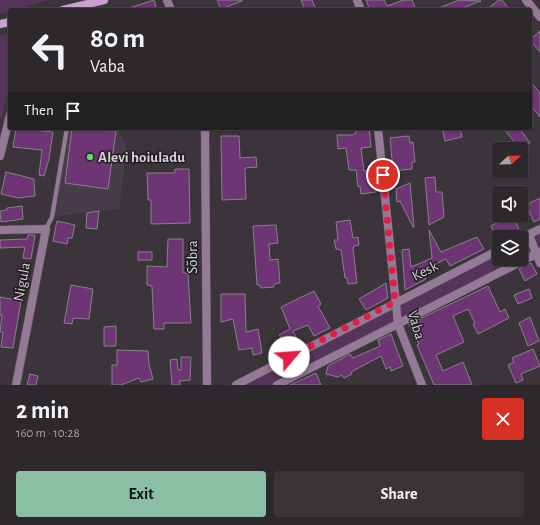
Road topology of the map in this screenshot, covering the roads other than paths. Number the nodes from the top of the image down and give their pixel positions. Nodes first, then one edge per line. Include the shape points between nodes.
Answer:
1 (104, 0) edge
2 (526, 0) edge
3 (71, 8) edge
4 (540, 17) edge
5 (8, 123) edge
6 (67, 130) edge
7 (205, 130) edge
8 (378, 130) edge
9 (0, 156) edge
10 (46, 229) junction
11 (540, 229) edge
12 (0, 230) edge
13 (528, 235) edge
14 (528, 241) edge
15 (538, 253) edge
16 (492, 254) edge
17 (540, 263) edge
18 (395, 302) junction
19 (398, 324) junction
20 (16, 385) edge
21 (207, 385) edge
22 (236, 385) edge
23 (276, 385) edge
24 (422, 385) edge

1 - 3 main road
2 - 4 street
5 - 9 street
6 - 10 lane via 52,217
7 - 21 street, Sõbra
8 - 18 street, Vaba
10 - 12 street
10 - 20 street, Nigula
11 - 13 street
14 - 15 street
15 - 17 street
15 - 19 street
16 - 18 street, Kesk
18 - 19 street, Vaba
18 - 22 street, Kesk
19 - 23 street
19 - 24 street, Vaba

